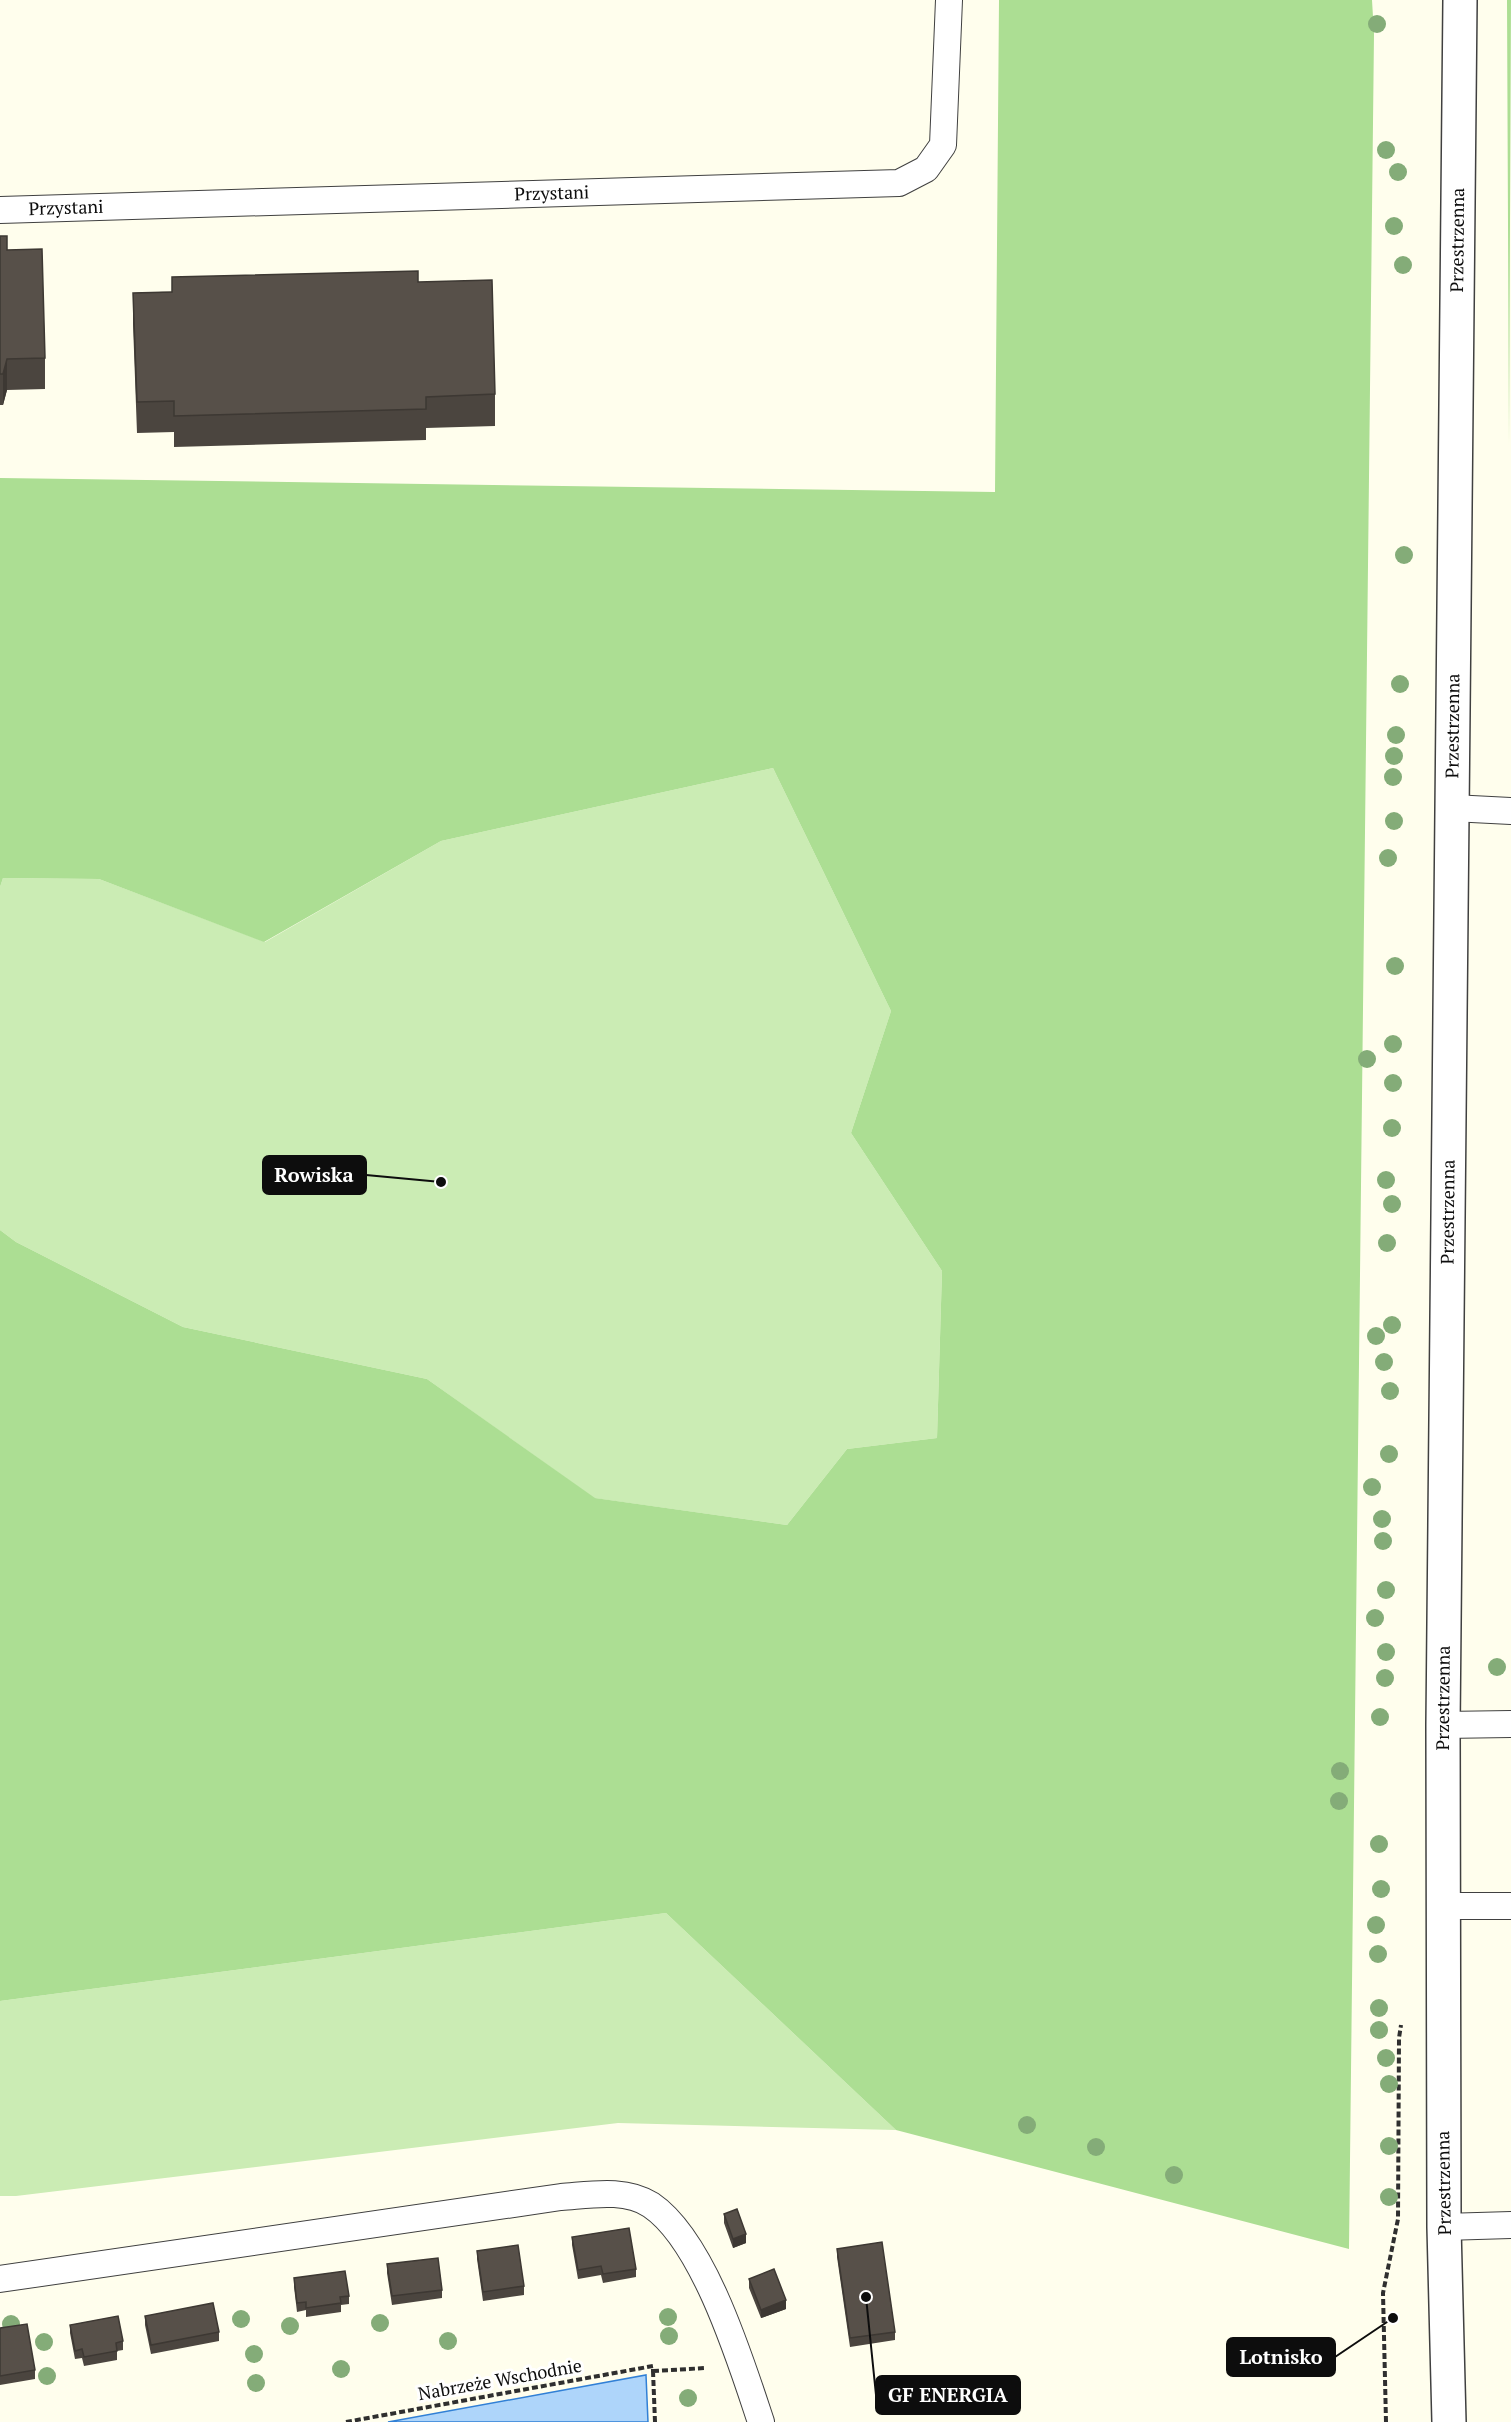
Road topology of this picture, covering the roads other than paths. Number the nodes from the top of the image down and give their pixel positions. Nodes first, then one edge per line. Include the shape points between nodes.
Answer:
1 (949, 0) edge
2 (1460, 0) edge
3 (0, 210) edge
4 (1452, 808) junction
5 (1511, 811) edge
6 (1511, 1724) edge
7 (1443, 1725) junction
8 (1443, 1906) junction
9 (1511, 1906) edge
10 (1511, 2225) edge
11 (1444, 2227) junction
12 (0, 2279) edge
13 (761, 2422) edge
14 (1449, 2422) edge

1 - 3 lane, Przystani via 943,146 926,169 899,183
2 - 4 street, Przestrzenna
4 - 5 lane
4 - 7 street, Przestrzenna
6 - 7 lane
7 - 8 street, Przestrzenna
8 - 9 lane
8 - 11 street, Przestrzenna
10 - 11 lane
11 - 14 street, Przestrzenna
12 - 13 lane via 561,2197 611,2193 650,2204 679,2232 704,2276 742,2365

